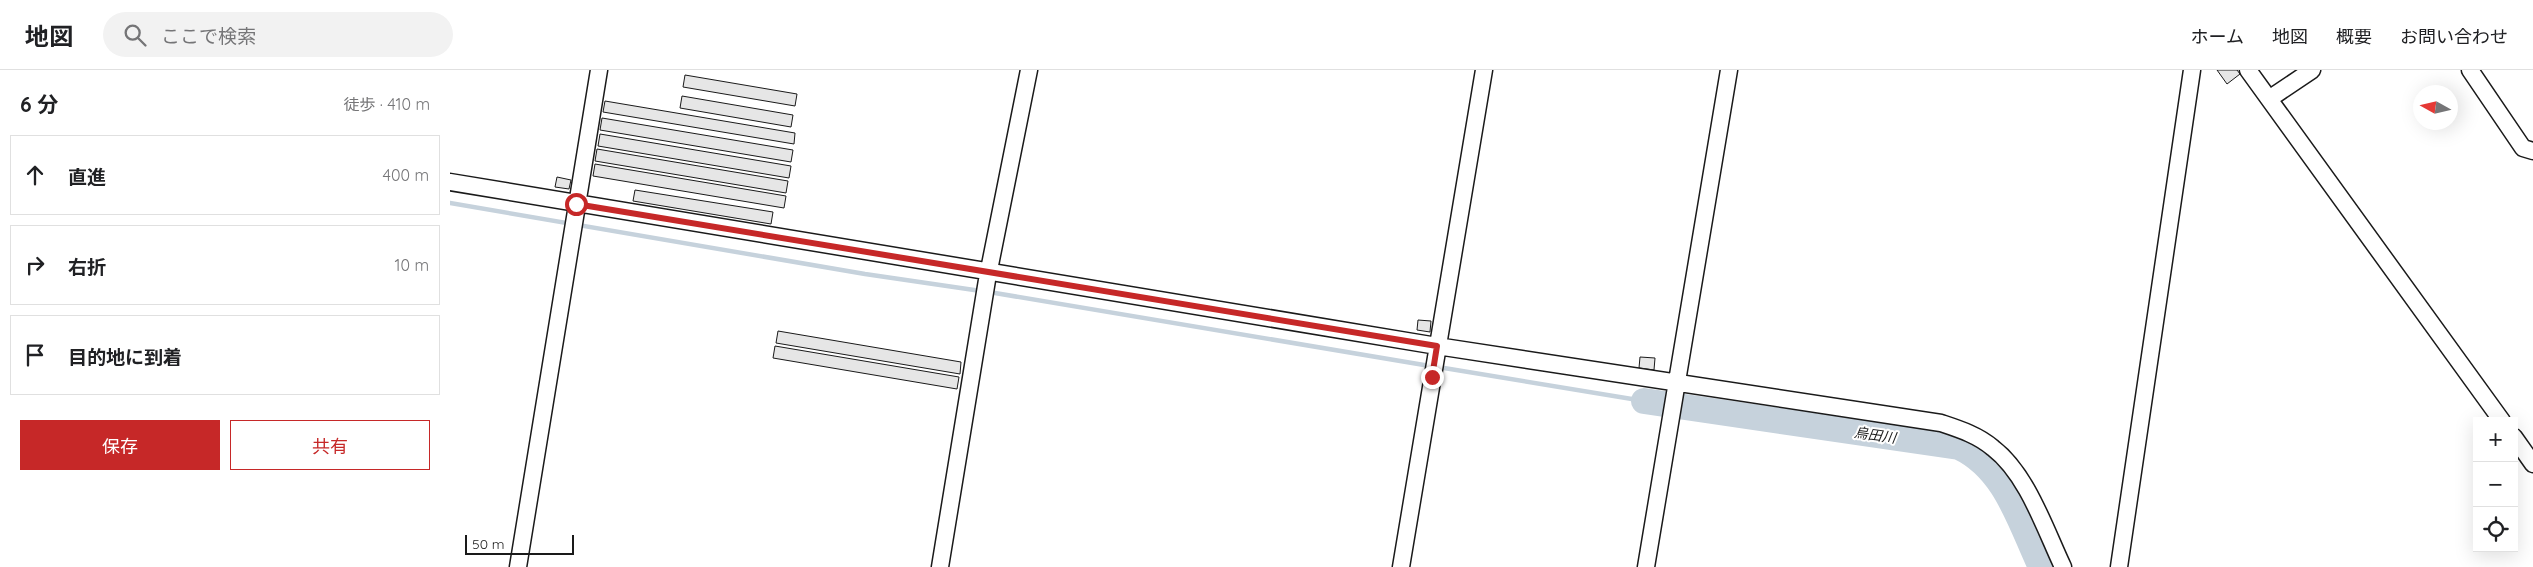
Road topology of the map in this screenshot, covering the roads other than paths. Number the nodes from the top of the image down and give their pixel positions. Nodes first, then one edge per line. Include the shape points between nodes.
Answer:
1 (599, 70) edge
2 (1029, 70) edge
3 (1484, 70) edge
4 (1729, 70) edge
5 (2192, 70) edge
6 (2248, 70) edge
7 (2312, 70) edge
8 (2470, 70) edge
9 (2269, 99) junction
10 (2533, 151) edge
11 (450, 182) edge
12 (575, 210) junction
13 (988, 277) junction
14 (1437, 350) junction
15 (1674, 388) junction
16 (2499, 417) edge
17 (2518, 443) edge
18 (2533, 464) edge
19 (518, 567) edge
20 (940, 567) edge
21 (1401, 567) edge
22 (1646, 567) edge
23 (2063, 567) edge
24 (2119, 567) edge

1 - 12 street
2 - 13 street
3 - 14 street
4 - 15 street
5 - 24 street
6 - 9 street
7 - 9 street
8 - 10 street via 2523,148
9 - 16 street
11 - 12 street
12 - 13 street
12 - 19 street
13 - 14 street
13 - 20 street
14 - 15 street
14 - 21 street
15 - 22 street
15 - 23 street via 1941,423 1969,432 2013,467
17 - 18 street

